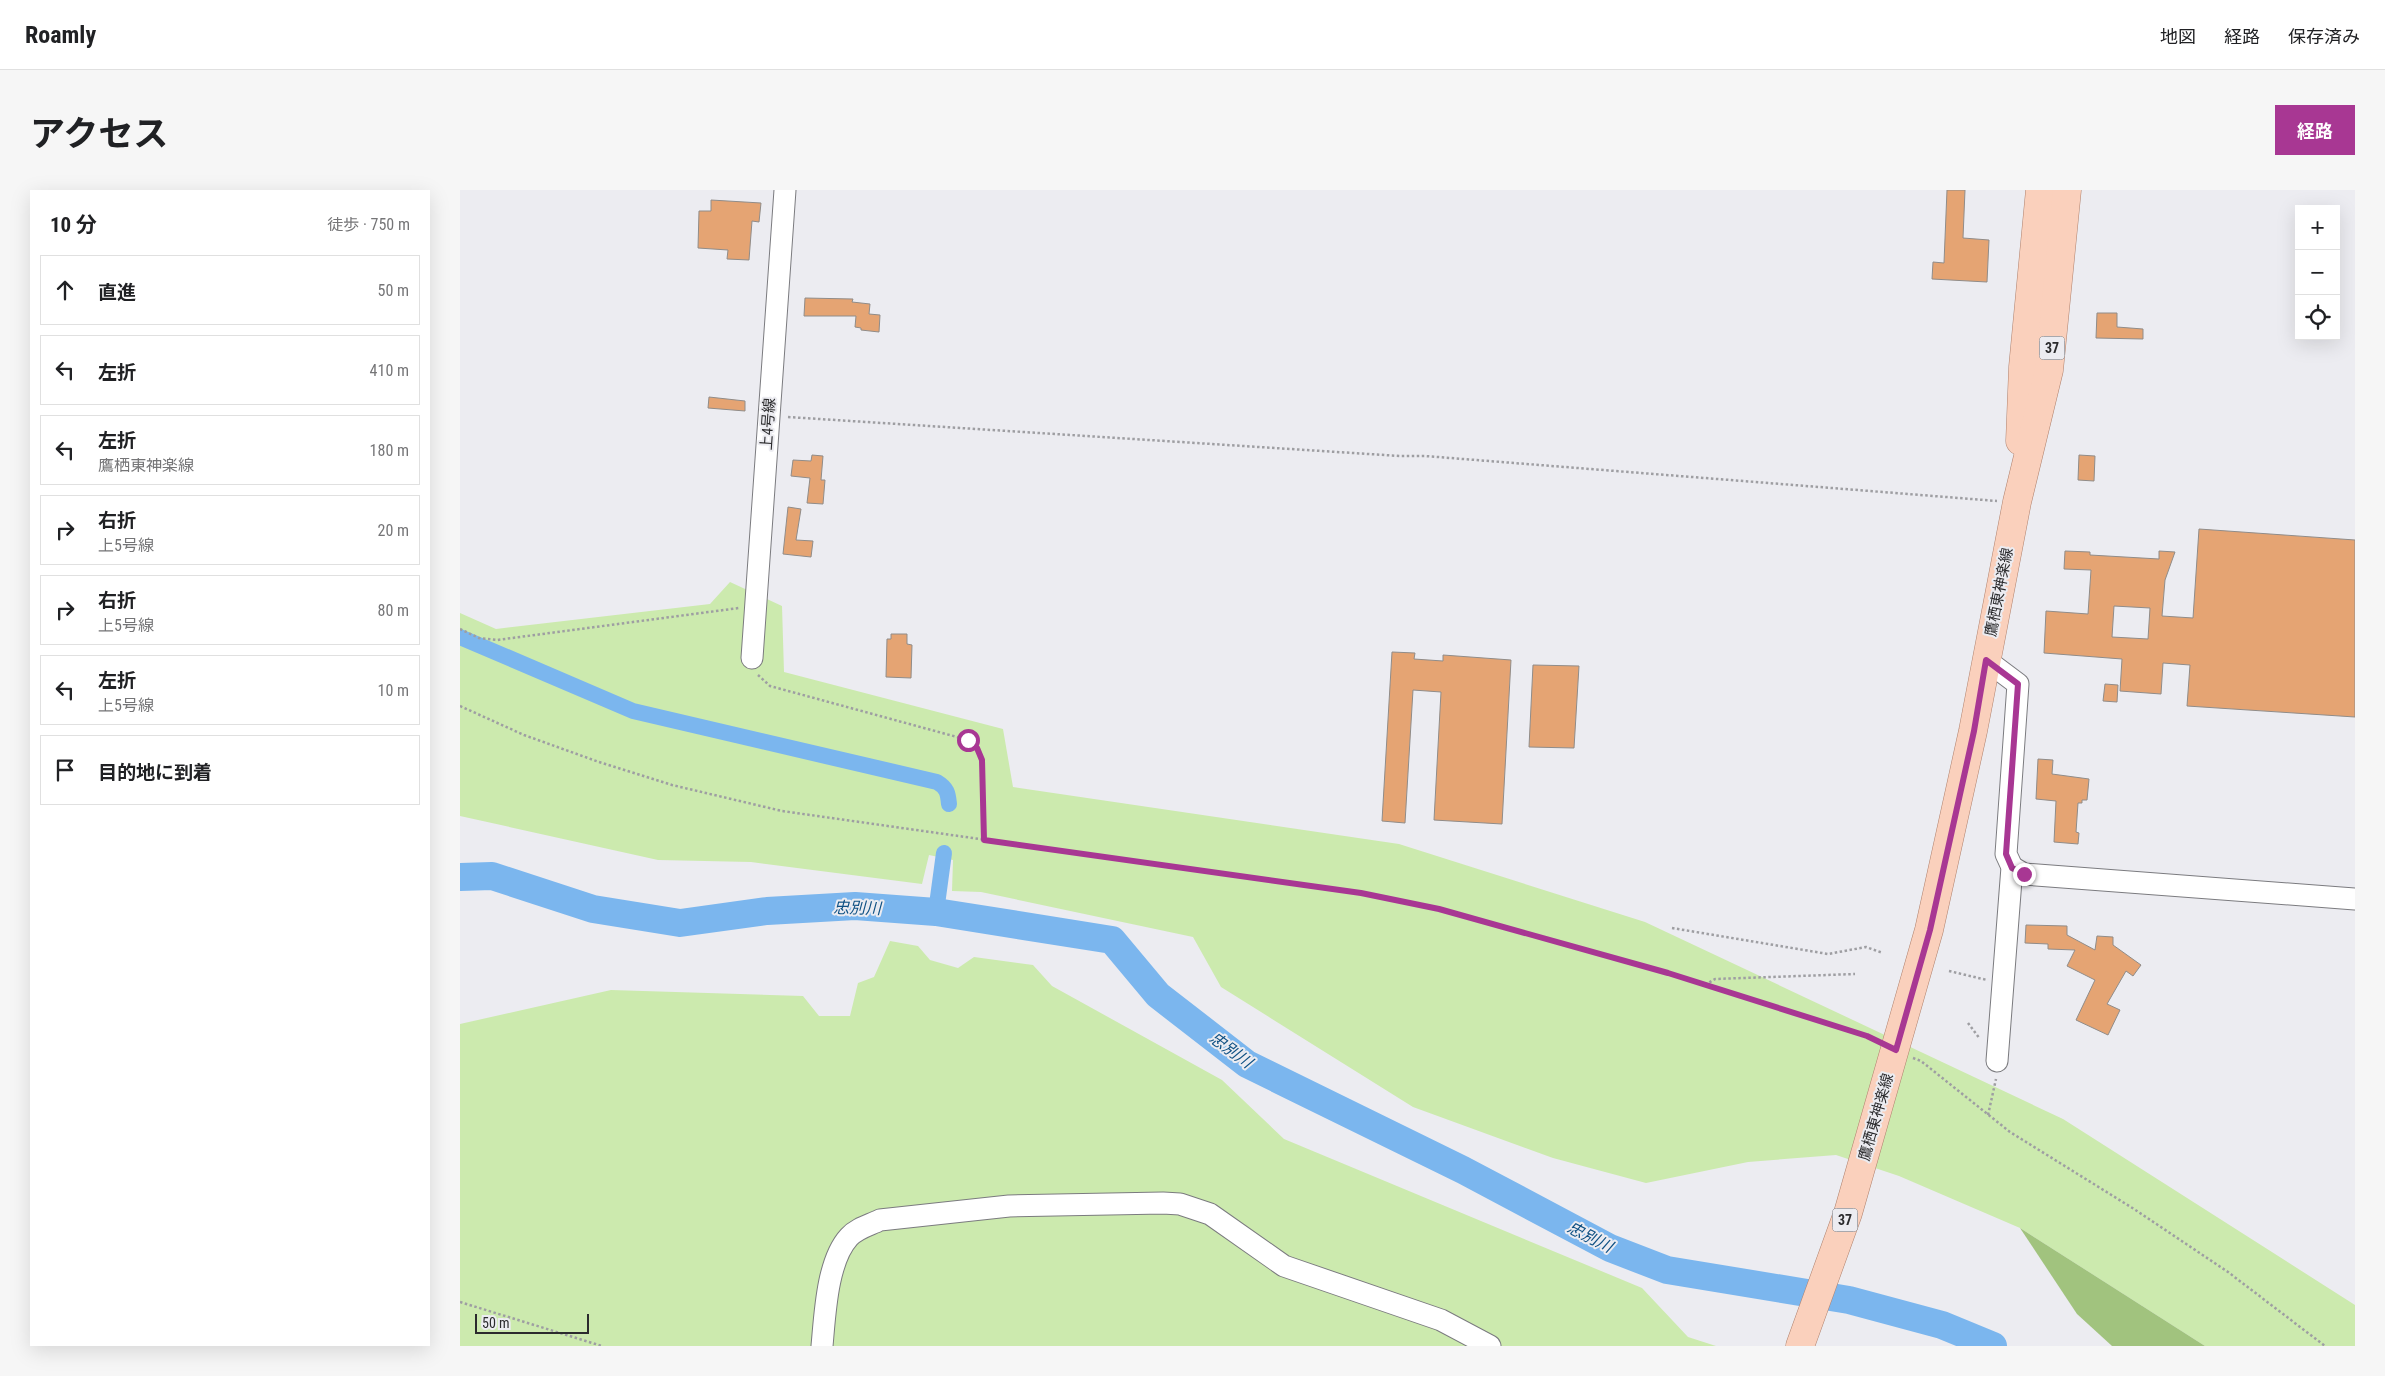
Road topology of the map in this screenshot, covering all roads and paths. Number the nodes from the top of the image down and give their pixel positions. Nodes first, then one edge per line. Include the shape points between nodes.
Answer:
1 (784, 190) edge
2 (2040, 190) edge
3 (2067, 190) edge
4 (769, 416) junction
5 (2017, 502) junction
6 (756, 606) junction
7 (460, 629) edge
8 (752, 658) joint
9 (1986, 660) junction
10 (460, 706) edge
11 (984, 840) junction
12 (2012, 868) junction
13 (2355, 899) edge
14 (1672, 928) dead end
15 (1883, 953) dead end
16 (1949, 971) dead end
17 (1855, 974) dead end
18 (2003, 983) junction
19 (1705, 984) junction
20 (1896, 1050) junction
21 (1997, 1061) dead end
22 (460, 1302) edge
23 (602, 1346) edge
24 (822, 1346) edge
25 (1490, 1346) edge
26 (1800, 1346) edge
27 (2325, 1346) edge

1 - 4 street, 上4号線
2 - 5 main road, 鷹栖東神楽線 / 37 via 2023,367
3 - 5 main road, 鷹栖東神楽線 / 37 via 2049,370
4 - 5 path via 1425,456
4 - 6 street, 上4号線
5 - 9 main road, 鷹栖東神楽線 / 37
6 - 7 path via 497,640 479,638
6 - 8 street, 上4号線
8 - 11 path via 755,672 770,686 968,740 977,748 982,760
9 - 12 street via 2018,684 2006,854
9 - 20 main road, 鷹栖東神楽線 / 37 via 1974,731 1930,930
10 - 11 path via 524,735 672,785 782,811
11 - 19 path via 1361,893 1515,929
12 - 13 street via 2024,874
12 - 18 street
14 - 15 path via 1828,954 1866,947
16 - 18 path
17 - 19 path via 1715,979
18 - 21 street
19 - 20 path via 1867,1036
20 - 26 main road, 鷹栖東神楽線 / 37 via 1848,1212
20 - 27 path via 1921,1061 2010,1132 2228,1272
22 - 23 path
24 - 25 street via 834,1263 850,1236 880,1220 1009,1206 1163,1203 1180,1204 1210,1214 1284,1266 1441,1320

